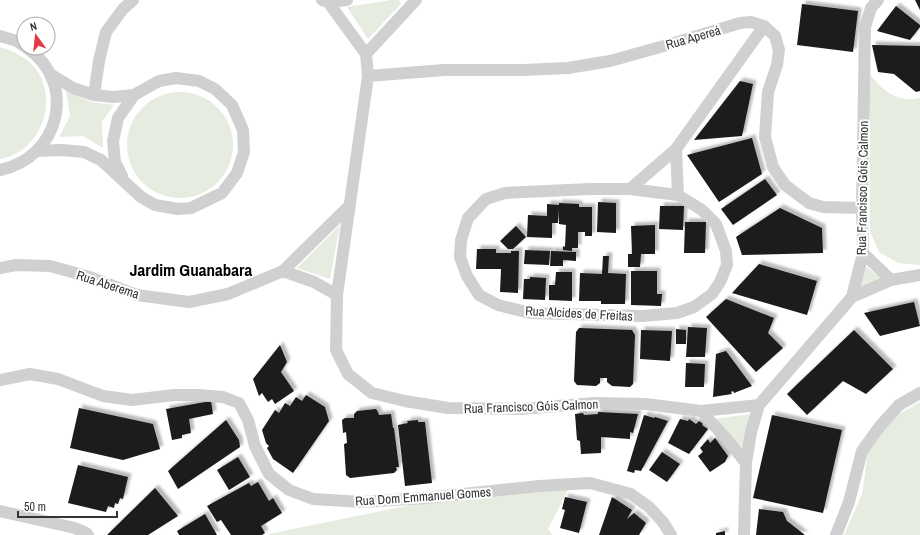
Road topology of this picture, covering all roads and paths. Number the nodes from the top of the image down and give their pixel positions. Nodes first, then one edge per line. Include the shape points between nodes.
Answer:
1 (133, 0) edge
2 (347, 0) edge
3 (416, 0) edge
4 (878, 0) edge
5 (325, 1) edge
6 (764, 26) junction
7 (0, 36) edge
8 (16, 41) edge
9 (366, 54) junction
10 (38, 56) edge
11 (52, 75) junction
12 (368, 76) junction
13 (94, 95) junction
14 (134, 95) junction
15 (676, 149) junction
16 (37, 151) junction
17 (0, 170) edge
18 (124, 181) junction
19 (630, 189) junction
20 (678, 195) junction
21 (349, 206) junction
22 (862, 208) junction
23 (863, 253) junction
24 (0, 268) edge
25 (283, 270) junction
26 (920, 275) edge
27 (891, 280) junction
28 (337, 295) junction
29 (852, 297) junction
30 (0, 380) edge
31 (920, 393) edge
32 (759, 405) junction
33 (701, 411) junction
34 (746, 463) junction
35 (0, 511) edge
36 (88, 535) edge
37 (671, 535) edge
38 (744, 535) edge
39 (836, 535) edge

1 - 13 street via 106,32
2 - 5 street
3 - 9 street
4 - 22 street, Rua Francisco Góis Calmon via 865,27
5 - 9 street
6 - 12 street, Rua Apereá via 752,22 740,23 610,61 568,68 444,70
6 - 15 street
6 - 22 street via 775,36 779,50 768,92 765,136 773,167 785,185 809,203 823,207
7 - 8 street
9 - 12 street
10 - 11 street
11 - 13 street via 73,88
11 - 16 street via 58,99 57,114 46,141
12 - 21 street
13 - 14 street
14 - 18 street via 118,118 113,140 116,162
14 - 18 street via 159,81 176,78 199,81 215,89 232,105 243,130 244,152 237,173 222,193 191,208 178,209 155,205 141,197
15 - 19 street
15 - 20 street
16 - 17 street via 22,162
16 - 18 street via 84,152 102,160
19 - 20 street, Rua Alcides de Freitas
19 - 20 street, Rua Alcides de Freitas via 505,193 486,199 468,218 461,240 460,258 467,276 479,295 498,305 530,313 643,316 694,307 712,294 720,282 727,265 726,251 716,224 702,210
21 - 25 street, Rua Aberema
21 - 28 street, Rua Francisco Góis Calmon
22 - 23 street, Rua Francisco Góis Calmon
23 - 27 street
23 - 29 street, Rua Francisco Góis Calmon
24 - 25 street, Rua Aberema via 16,265 50,266 90,277 137,295 189,302 228,294
25 - 28 street via 314,282
26 - 27 street
27 - 29 street
28 - 33 street, Rua Francisco Góis Calmon via 336,350 348,374 372,393 448,408 520,409 595,403 646,404
29 - 32 street, Rua Francisco Góis Calmon
30 - 37 street, Rua Dom Emmanuel Gomes via 30,374 58,379 103,396 132,400 198,395 223,397 239,403 269,474 289,490 313,499 362,502 590,483 632,494 659,517
31 - 39 street via 899,405 862,451 849,502
32 - 33 street, Rua Francisco Góis Calmon
32 - 34 street
33 - 34 street
34 - 38 street
35 - 36 street via 75,528

